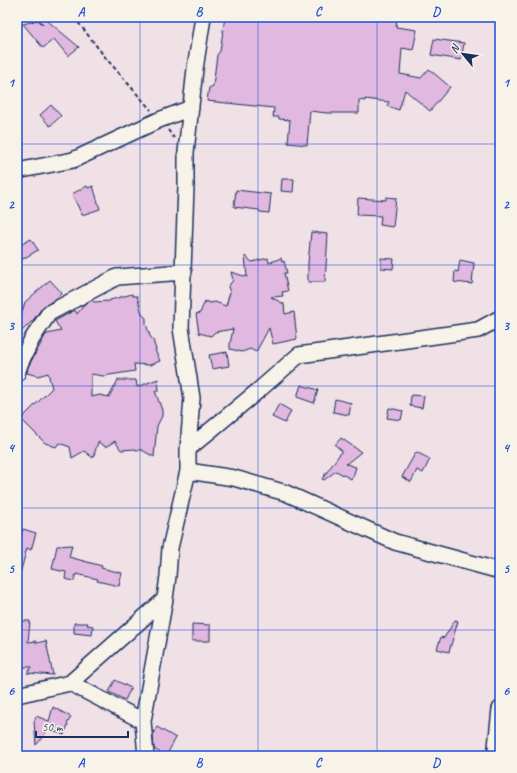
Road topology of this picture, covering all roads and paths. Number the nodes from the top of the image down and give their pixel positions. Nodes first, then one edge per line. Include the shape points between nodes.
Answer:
1 (74, 17) edge
2 (203, 17) edge
3 (191, 108) junction
4 (159, 120) junction
5 (186, 152) junction
6 (17, 171) edge
7 (184, 272) junction
8 (500, 318) edge
9 (17, 374) edge
10 (188, 449) junction
11 (188, 471) junction
12 (500, 571) edge
13 (165, 599) junction
14 (70, 683) junction
15 (17, 695) edge
16 (500, 709) edge
17 (143, 721) junction
18 (146, 756) edge
19 (499, 756) edge

1 - 4 path
2 - 3 street
3 - 4 street
3 - 5 street
4 - 5 path
4 - 6 street via 73,160
5 - 7 street
7 - 9 street via 117,277 49,313 32,339
7 - 10 street via 182,328 192,398
8 - 10 street via 478,330 299,355
10 - 11 street
11 - 12 street via 234,478 286,493 394,542
11 - 13 street via 170,548
13 - 14 street
13 - 17 street
14 - 15 street
14 - 17 street
16 - 19 street via 496,747
17 - 18 street

